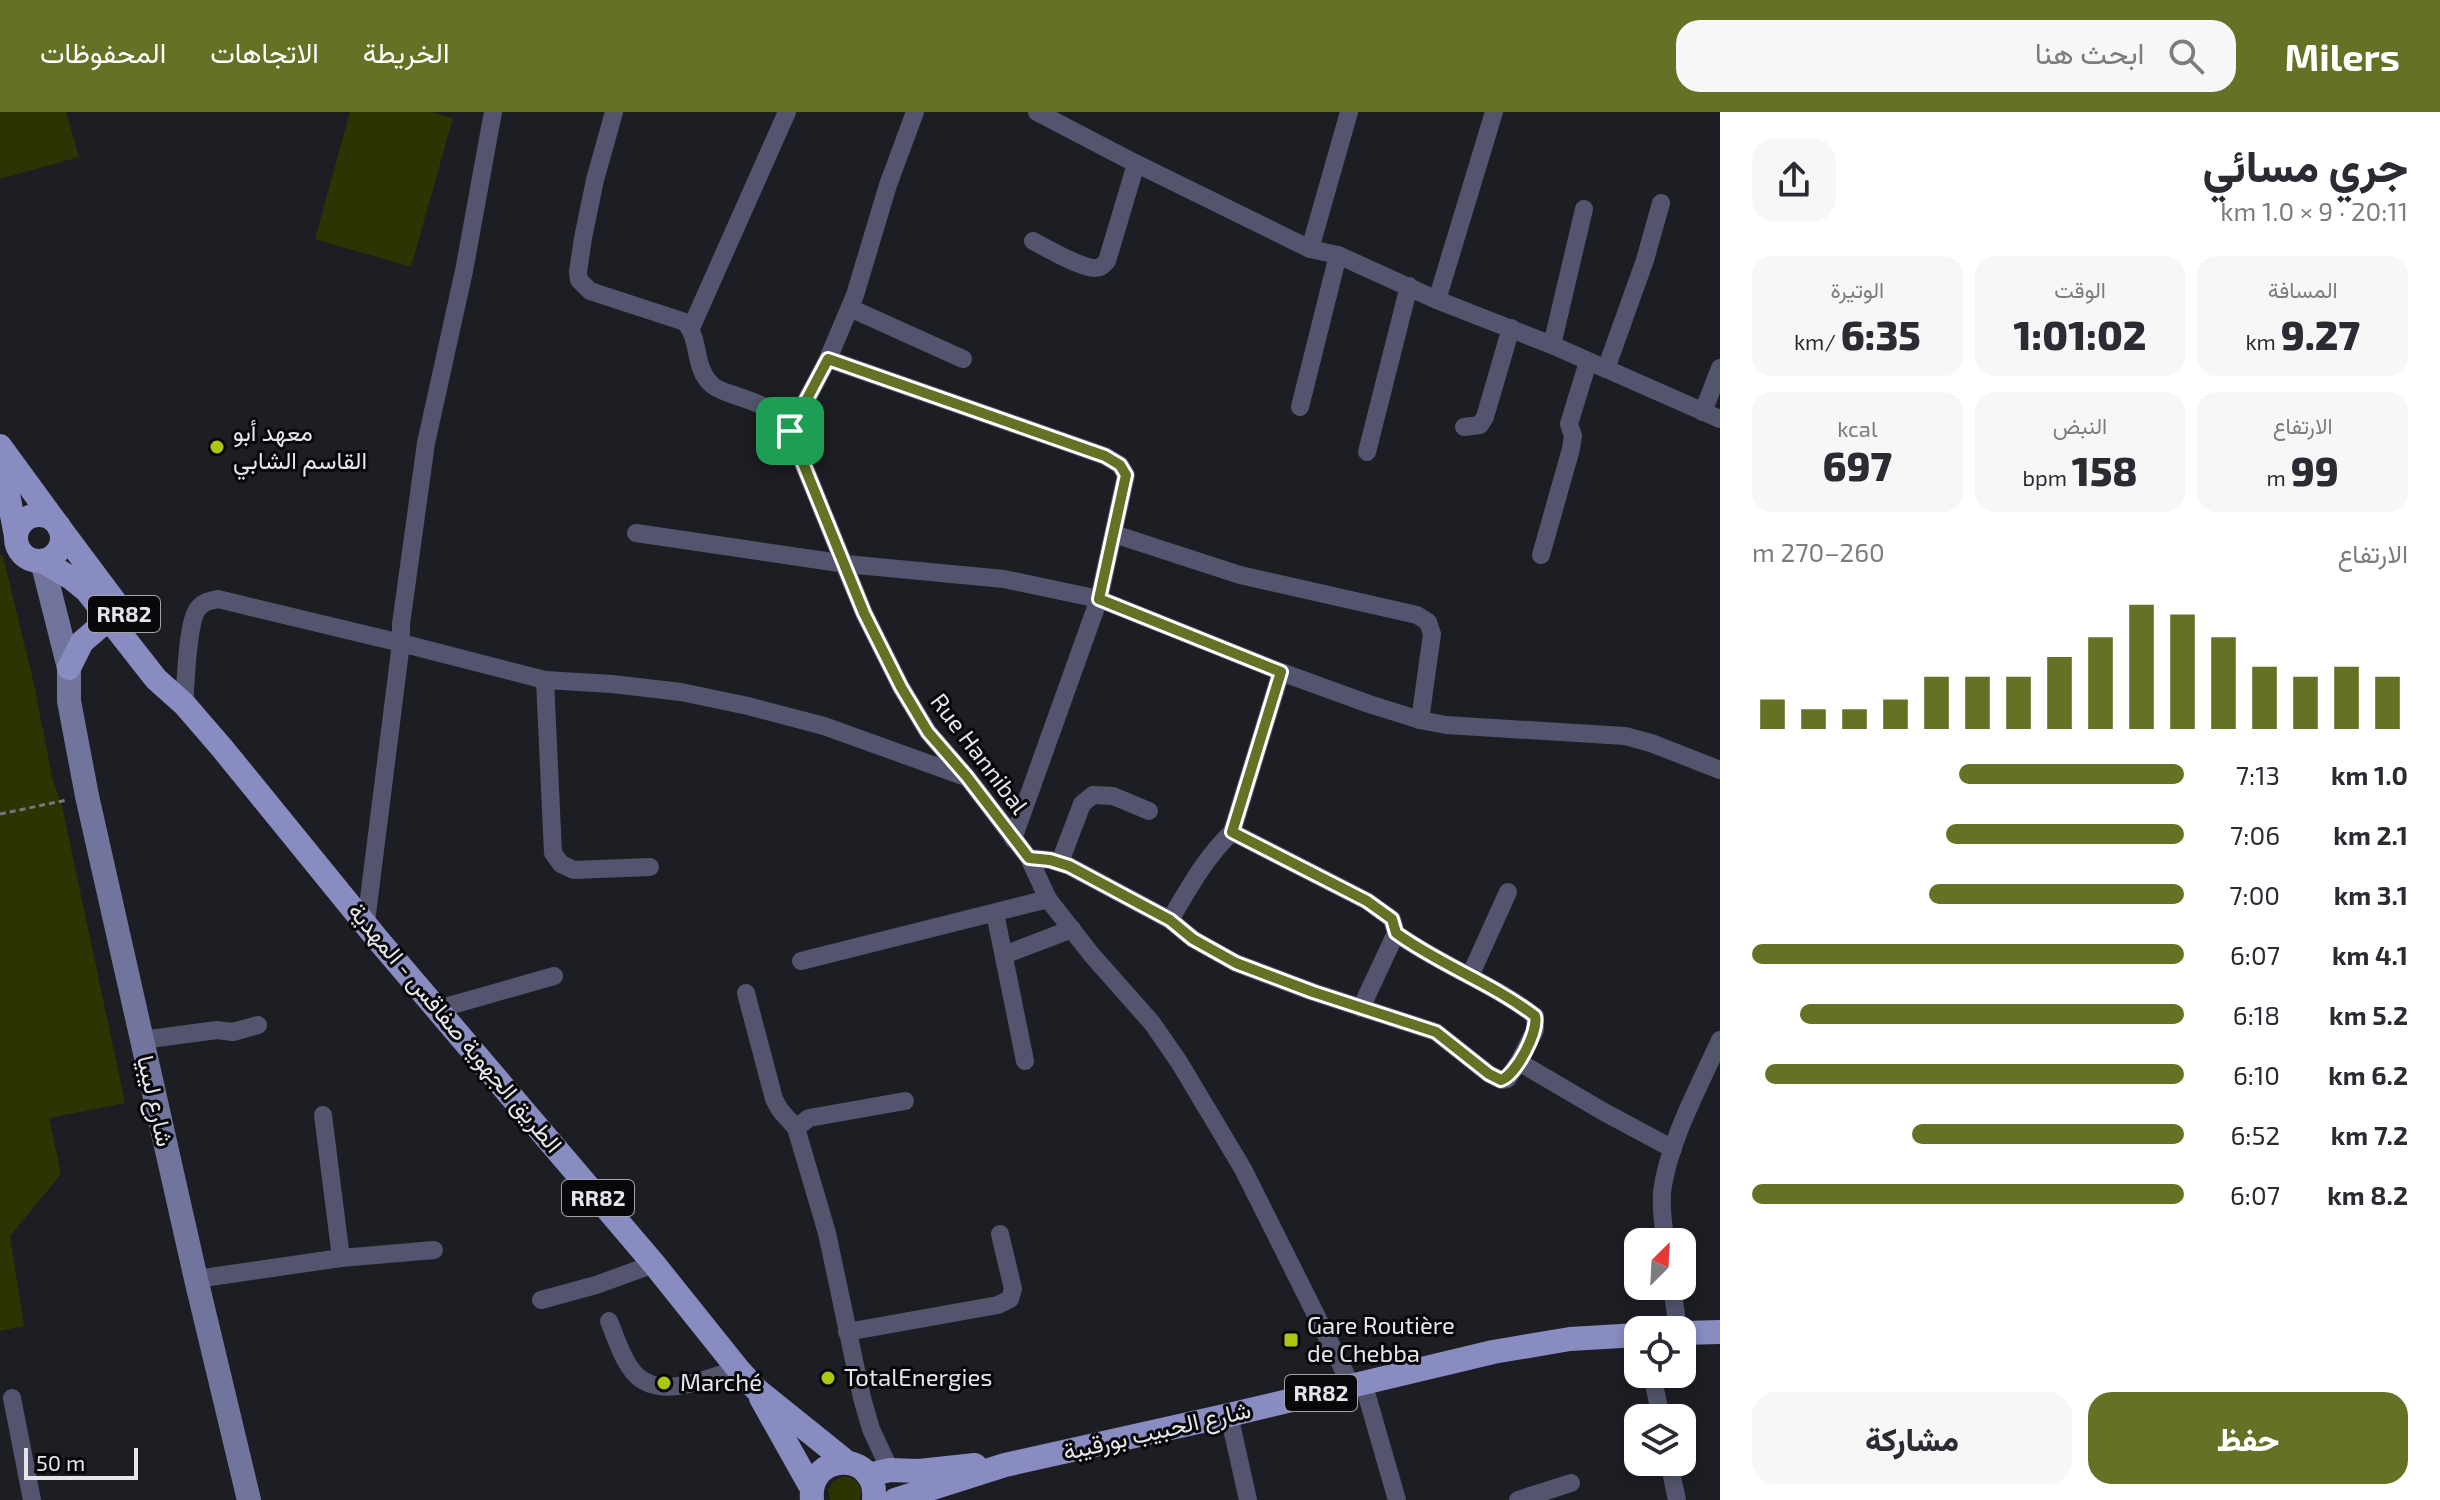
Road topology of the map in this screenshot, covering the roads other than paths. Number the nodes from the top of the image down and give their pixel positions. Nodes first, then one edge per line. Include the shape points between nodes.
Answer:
1 (493, 112) edge
2 (614, 112) edge
3 (787, 112) edge
4 (915, 112) edge
5 (1037, 112) edge
6 (1349, 112) edge
7 (1494, 112) edge
8 (1136, 164) junction
9 (1661, 203) dead end
10 (1584, 209) dead end
11 (1033, 241) dead end
12 (1310, 249) junction
13 (1338, 255) junction
14 (1409, 286) junction
15 (1437, 300) junction
16 (850, 308) junction
17 (691, 328) junction
18 (1511, 328) junction
19 (1552, 345) junction
20 (828, 359) junction
21 (963, 359) dead end
22 (1597, 366) junction
23 (1720, 368) edge
24 (1300, 407) dead end
25 (1712, 416) edge
26 (1464, 427) dead end
27 (790, 431) junction
28 (0, 448) edge
29 (1367, 452) dead end
30 (57, 524) junction
31 (636, 533) dead end
32 (1114, 534) junction
33 (20, 548) edge
34 (1541, 555) dead end
35 (846, 564) junction
36 (1099, 599) junction
37 (114, 612) junction
38 (401, 643) junction
39 (69, 668) junction
40 (1281, 672) junction
41 (545, 680) junction
42 (69, 701) junction
43 (184, 704) junction
44 (1420, 720) junction
45 (1720, 770) edge
46 (967, 777) junction
47 (1149, 811) dead end
48 (1232, 832) junction
49 (1013, 839) junction
50 (1029, 858) junction
51 (1060, 862) junction
52 (650, 867) dead end
53 (1508, 892) dead end
54 (1048, 899) junction
55 (995, 913) junction
56 (1170, 920) junction
57 (366, 922) junction
58 (1072, 929) junction
59 (1396, 933) junction
60 (1004, 955) junction
61 (801, 961) dead end
62 (554, 976) dead end
63 (1470, 976) junction
64 (746, 993) dead end
65 (1361, 1008) junction
66 (438, 1009) junction
67 (258, 1025) dead end
68 (142, 1040) junction
69 (1720, 1040) edge
70 (1025, 1061) dead end
71 (1519, 1062) junction
72 (905, 1101) dead end
73 (323, 1115) dead end
74 (796, 1128) junction
75 (1673, 1149) junction
76 (1665, 1228) edge
77 (1000, 1234) dead end
78 (434, 1250) dead end
79 (341, 1258) junction
80 (654, 1264) junction
81 (196, 1279) junction
82 (541, 1300) dead end
83 (609, 1321) dead end
84 (1696, 1331) edge
85 (847, 1332) junction
86 (1720, 1332) edge
87 (1624, 1336) edge
88 (738, 1369) junction
89 (1357, 1384) junction
90 (756, 1389) junction
91 (12, 1398) dead end
92 (1229, 1415) junction
93 (1005, 1465) junction
94 (869, 1469) junction
95 (1672, 1476) edge
96 (1571, 1483) dead end
97 (811, 1496) edge
98 (32, 1500) edge
99 (249, 1500) edge
100 (874, 1500) edge
101 (895, 1500) edge
102 (1248, 1500) edge
103 (1397, 1500) edge
104 (1518, 1500) edge
105 (1677, 1500) edge

1 - 38 street via 426,443
2 - 17 street via 583,238 579,280 590,291
3 - 17 street
4 - 16 street
5 - 8 street
6 - 12 street
7 - 15 street
8 - 11 street via 1107,261 1101,266 1094,268
8 - 12 street
9 - 22 street via 1645,260
10 - 19 street
12 - 13 street
13 - 14 street
13 - 24 street
14 - 15 street
14 - 29 street
15 - 18 street
16 - 20 street
16 - 21 street
17 - 27 street, Rue Hannibal via 700,371 713,387 763,405
18 - 19 street
18 - 26 street via 1485,417 1480,425
19 - 22 street
20 - 27 street
20 - 32 street via 1120,465 1126,475
22 - 25 street
22 - 34 street via 1569,424 1573,441
23 - 25 street
27 - 35 street, Rue Hannibal
28 - 30 main road, الطريق الجهوية صفاقس - المهدية / RR82
28 - 33 main road, الطريق الجهوية صفاقس - المهدية
30 - 33 main road via 40,515 26,518 17,529
30 - 33 main road via 60,548 49,559
30 - 37 main road, الطريق الجهوية صفاقس - المهدية / RR82
31 - 35 street
32 - 36 street
32 - 44 street via 1240,575 1417,615 1428,622 1432,634
33 - 37 main road, الطريق الجهوية صفاقس - المهدية / RR82
33 - 39 main road, شارع ليبيا
33 - 42 main road, شارع ليبيا via 55,675
35 - 36 street via 1004,579
35 - 46 street, Rue Hannibal via 901,687 928,732
36 - 40 street
36 - 49 street
37 - 39 main road via 82,642
37 - 43 main road, الطريق الجهوية صفاقس - المهدية / RR82 via 156,679
38 - 41 street
38 - 43 street via 218,599 204,602 192,627
38 - 57 street
39 - 42 main road, شارع ليبيا
40 - 44 street
40 - 48 street
41 - 46 street via 681,692 748,706 824,726
41 - 52 street via 553,853 574,870
42 - 68 main road, شارع ليبيا
43 - 57 main road, الطريق الجهوية صفاقس - المهدية / RR82
44 - 45 street via 1625,736
46 - 49 street, Rue Hannibal
47 - 51 street via 1113,796 1093,795 1082,804
48 - 56 street via 1200,868
48 - 59 street via 1367,901 1392,919
49 - 50 street, Rue Hannibal
50 - 51 street
50 - 54 street, Rue Hannibal
51 - 56 street
53 - 63 street
54 - 55 street
54 - 58 street, Rue Hannibal
55 - 60 street
55 - 61 street
56 - 65 street via 1236,963
57 - 66 main road, الطريق الجهوية صفاقس - المهدية / RR82
58 - 60 street
58 - 89 street, Rue Hannibal via 1179,1062 1243,1169
59 - 63 street
59 - 65 street
60 - 70 street
62 - 66 street
63 - 71 street via 1535,1016 1535,1030
64 - 74 street via 774,1099
65 - 71 street via 1436,1032 1501,1080
66 - 80 main road, الطريق الجهوية صفاقس - المهدية / RR82
67 - 68 street
68 - 81 main road, شارع ليبيا
69 - 75 street
71 - 75 street
72 - 74 street via 809,1118
73 - 79 street
74 - 85 street via 827,1233
75 - 76 street via 1662,1194
77 - 85 street via 1013,1289 1010,1299
78 - 79 street
79 - 81 street
80 - 82 street
80 - 88 main road, الطريق الجهوية صفاقس - المهدية / RR82
81 - 99 main road, شارع ليبيا
83 - 88 street via 624,1356 638,1376 653,1384 677,1386
84 - 86 main road
85 - 94 street via 871,1429
87 - 89 main road, شارع الحبيب بورقيبة / RR82 via 1493,1352
88 - 90 main road, الطريق الجهوية صفاقس - المهدية / RR82
89 - 92 main road, شارع الحبيب بورقيبة / RR82
89 - 103 street, Rue Hannibal
90 - 94 main road, الطريق الجهوية صفاقس - المهدية / RR82
90 - 97 main road, الطريق الجهوية صفاقس - المهدية / RR82
91 - 98 street
92 - 93 main road, شارع الحبيب بورقيبة / RR82
92 - 102 street
93 - 94 main road, شارع الحبيب بورقيبة / RR82
93 - 101 main road, شارع الحبيب بورقيبة / RR82
94 - 97 main road, RR82 via 832,1464 814,1481
94 - 100 main road
95 - 105 street
96 - 104 street

